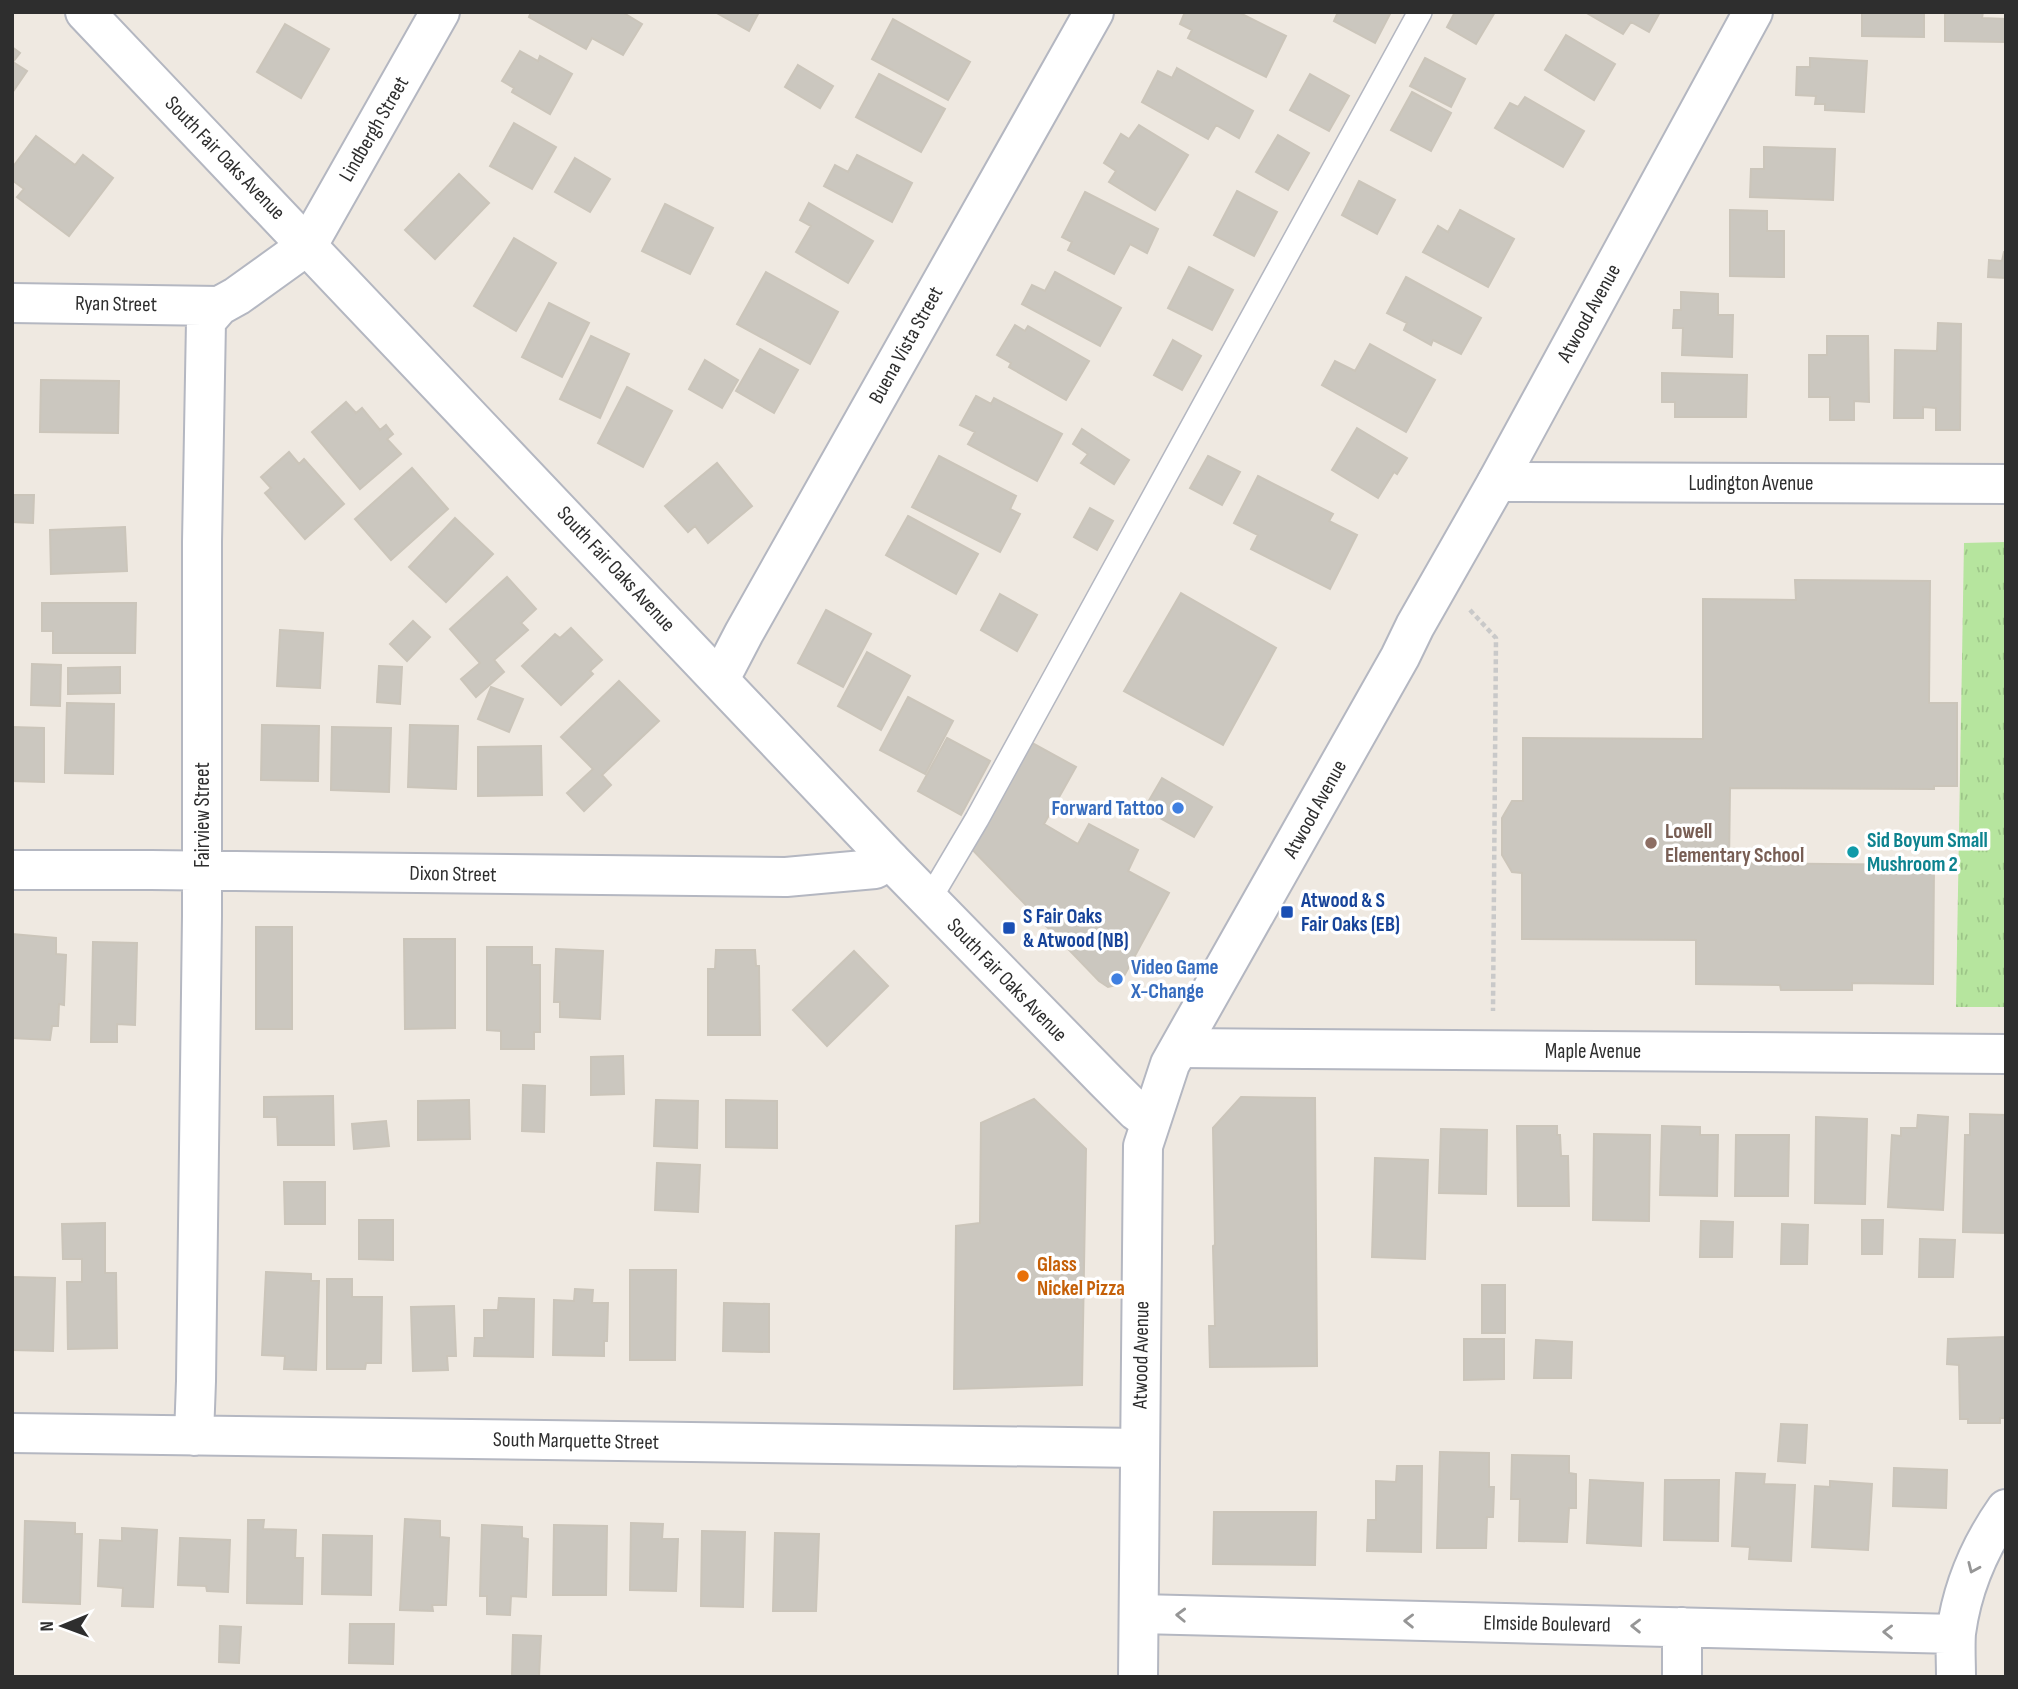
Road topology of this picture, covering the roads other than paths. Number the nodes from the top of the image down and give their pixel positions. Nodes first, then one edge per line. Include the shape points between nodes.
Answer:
1 (85, 12) edge
2 (440, 12) edge
3 (1094, 12) edge
4 (1420, 12) edge
5 (1753, 12) edge
6 (308, 245) junction
7 (12, 303) edge
8 (219, 306) junction
9 (1497, 482) junction
10 (2006, 484) edge
11 (720, 679) junction
12 (890, 860) junction
13 (12, 870) edge
14 (202, 871) junction
15 (929, 900) junction
16 (1180, 1048) junction
17 (2006, 1054) edge
18 (1151, 1122) junction
19 (12, 1433) edge
20 (194, 1436) junction
21 (1140, 1448) junction
22 (2006, 1508) edge
23 (1139, 1614) junction
24 (1682, 1627) junction
25 (1956, 1634) junction
26 (1138, 1677) edge
27 (1682, 1677) edge
28 (1956, 1677) edge

1 - 6 street, South Fair Oaks Avenue
2 - 6 street, Lindbergh Street
3 - 11 street, Buena Vista Street
4 - 15 lane
5 - 9 street, Atwood Avenue
6 - 8 street
6 - 11 street, South Fair Oaks Avenue
7 - 8 street, Ryan Street
8 - 14 street, Fairview Street via 206,321 205,346
9 - 10 street, Ludington Avenue
9 - 16 street, Atwood Avenue
11 - 12 street, South Fair Oaks Avenue
12 - 14 street, Dixon Street via 875,869 786,877
12 - 15 street, South Fair Oaks Avenue
13 - 14 street, Dixon Street
14 - 20 street, Fairview Street
15 - 18 street, South Fair Oaks Avenue
16 - 17 street, Maple Avenue
16 - 18 street, Atwood Avenue
18 - 21 street, Atwood Avenue via 1143,1146
19 - 20 street, South Marquette Street
20 - 21 street, South Marquette Street
21 - 23 street, Atwood Avenue
22 -> 25 street via 1968,1581
24 -> 23 street, Elmside Boulevard
23 - 26 street, Atwood Avenue
25 -> 24 street, Elmside Boulevard
24 - 27 street
25 - 28 street

